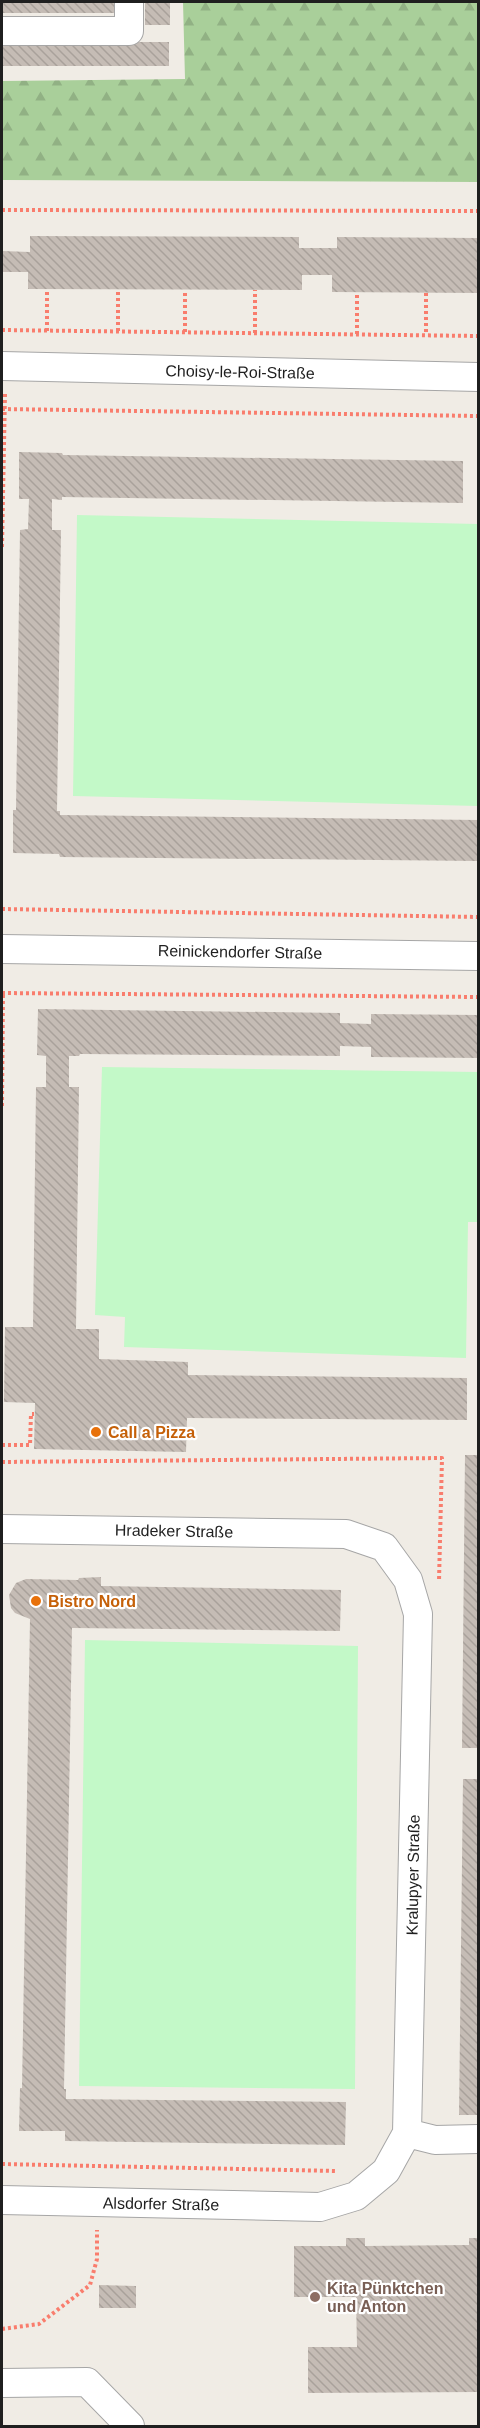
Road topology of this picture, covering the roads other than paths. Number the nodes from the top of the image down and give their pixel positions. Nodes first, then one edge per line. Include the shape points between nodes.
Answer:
1 (129, 2) edge
2 (2, 31) edge
3 (3, 366) edge
4 (478, 377) edge
5 (2, 949) edge
6 (478, 956) edge
7 (2, 1529) edge
8 (346, 1534) joint
9 (407, 2133) junction
10 (478, 2139) edge
11 (2, 2200) edge
12 (320, 2207) joint
13 (2, 2383) edge
14 (130, 2427) edge

1 - 2 street via 129,32
3 - 4 street, Choisy-le-Roi-Straße
5 - 6 street, Reinickendorfer Straße
7 - 8 street, Hradeker Straße
8 - 9 street, Kralupyer Straße via 384,1547 408,1580 418,1614
9 - 10 street via 435,2139
9 - 12 street, Kralupyer Straße via 386,2171 356,2196
11 - 12 street, Alsdorfer Straße
13 - 14 street via 87,2382

